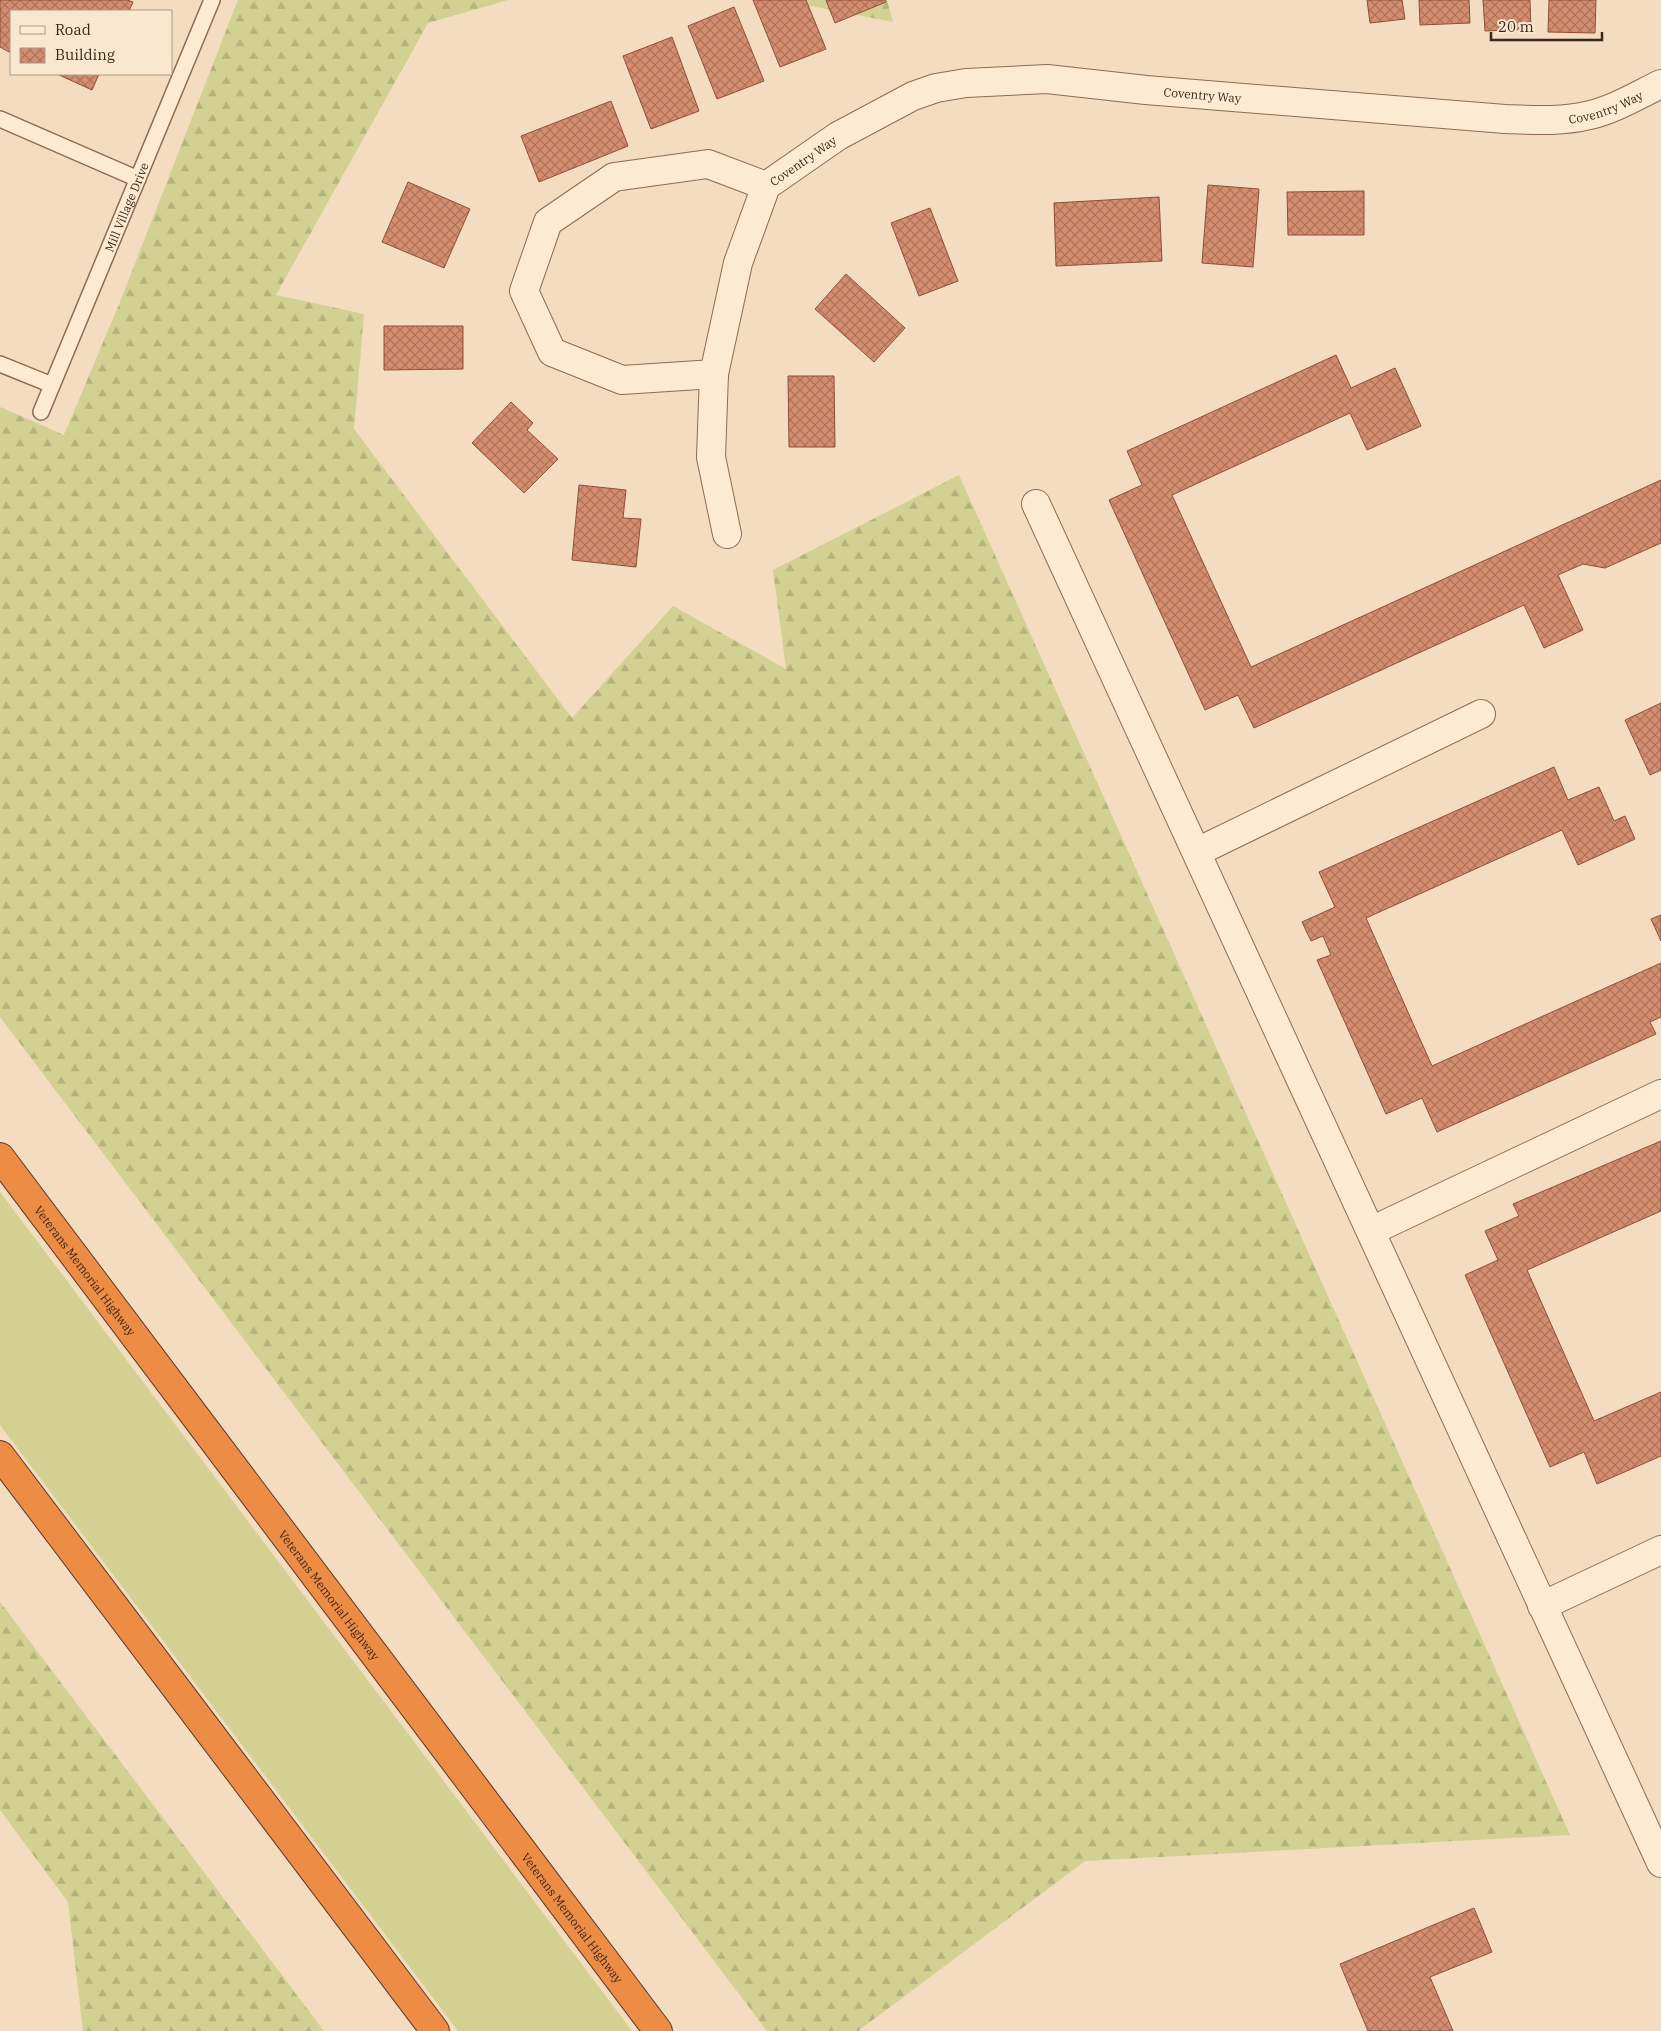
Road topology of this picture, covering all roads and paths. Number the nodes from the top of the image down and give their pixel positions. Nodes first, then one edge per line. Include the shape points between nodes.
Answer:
1 (212, 0) edge
2 (1661, 84) edge
3 (0, 119) edge
4 (138, 179) junction
5 (766, 186) junction
6 (0, 364) edge
7 (714, 374) junction
8 (52, 385) junction
9 (41, 412) dead end
10 (1036, 504) dead end
11 (727, 534) dead end
12 (1481, 714) dead end
13 (1198, 852) junction
14 (1661, 1094) edge
15 (0, 1157) edge
16 (1371, 1231) junction
17 (0, 1455) edge
18 (1661, 1550) edge
19 (1542, 1606) junction
20 (1661, 1863) edge
21 (435, 2031) edge
22 (658, 2031) edge

1 - 4 lane, Mill Village Drive
2 - 5 street, Coventry Way via 1590,115 1551,120 1505,120 1047,79 966,83 936,88 905,100 838,136
3 - 4 lane
4 - 8 lane, Mill Village Drive
5 - 7 street, Coventry Way via 738,263
5 - 7 street, Coventry Way via 708,164 614,177 548,222 524,291 552,352 622,380
6 - 8 lane
7 - 11 street, Coventry Way via 711,457
8 - 9 lane, Mill Village Drive
10 - 13 street
12 - 13 street
13 - 16 street
14 - 16 street
15 - 22 highway, Veterans Memorial Highway
16 - 19 street
17 - 21 highway
18 - 19 street
19 - 20 street

